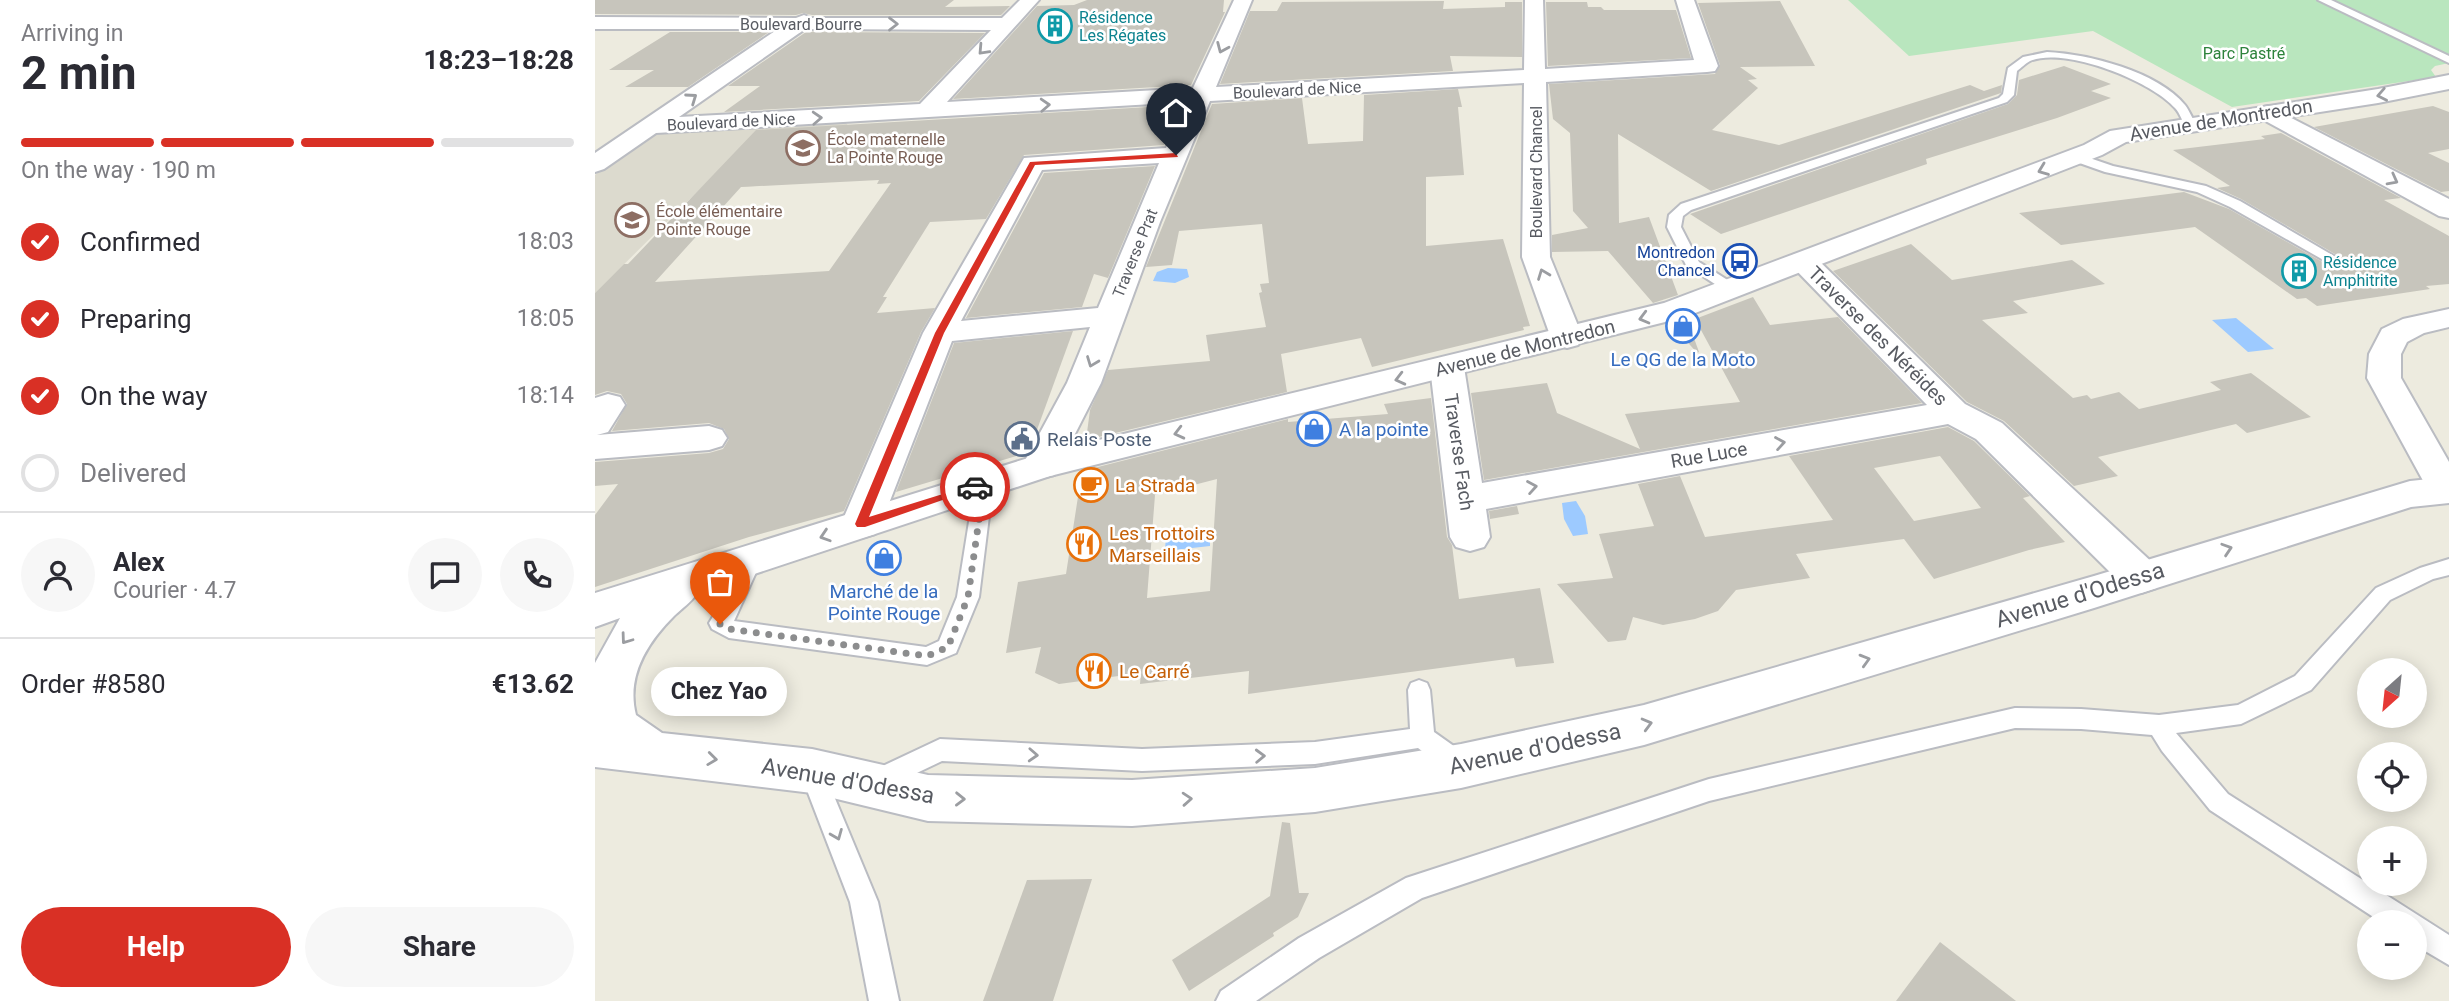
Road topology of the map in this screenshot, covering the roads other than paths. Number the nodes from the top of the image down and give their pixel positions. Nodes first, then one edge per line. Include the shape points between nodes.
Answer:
1 (834, 0) edge
2 (1030, 0) edge
3 (1243, 0) edge
4 (1534, 0) edge
5 (1685, 0) edge
6 (2323, 0) edge
7 (595, 23) edge
8 (800, 24) junction
9 (1007, 24) junction
10 (2449, 60) edge
11 (1535, 76) junction
12 (2449, 82) edge
13 (1203, 96) junction
14 (925, 112) junction
15 (2268, 113) junction
16 (2190, 124) junction
17 (651, 126) junction
18 (1176, 155) junction
19 (2075, 157) junction
20 (595, 164) edge
21 (2449, 210) edge
22 (2332, 260) dead end
23 (1803, 261) junction
24 (1732, 289) junction
25 (1109, 316) junction
26 (2449, 317) edge
27 (939, 333) junction
28 (1567, 338) junction
29 (1447, 367) junction
30 (1953, 412) junction
31 (709, 438) dead end
32 (595, 447) edge
33 (1041, 466) junction
34 (984, 484) junction
35 (2448, 491) edge
36 (1465, 499) junction
37 (861, 524) junction
38 (1471, 537) dead end
39 (752, 559) junction
40 (2449, 567) edge
41 (2141, 577) junction
42 (694, 578) junction
43 (595, 610) edge
44 (1419, 690) dead end
45 (2159, 724) junction
46 (1422, 737) junction
47 (595, 746) edge
48 (650, 751) junction
49 (1461, 766) junction
50 (812, 772) junction
51 (872, 784) junction
52 (2386, 910) edge
53 (2427, 937) edge
54 (2449, 951) edge
55 (884, 1001) edge
56 (1231, 1001) edge

1 - 8 street
2 - 9 street
3 -> 13 street, Traverse Prat
4 - 11 street, Boulevard Chancel
5 - 11 street, Boulevard de Nice via 1707,66
6 - 10 lane
7 - 8 street, Boulevard Bourre
8 -> 9 street, Boulevard Bourre
17 -> 8 street
9 -> 14 street
11 - 13 street, Boulevard de Nice
28 -> 11 street, Boulevard Chancel via 1536,257
12 -> 15 street, Avenue de Montredon
14 -> 13 street, Boulevard de Nice
13 - 18 street, Traverse Prat
17 -> 14 street, Boulevard de Nice
15 - 16 street, Avenue de Montredon
15 -> 21 street
16 - 19 street, Avenue de Montredon via 2119,136
16 - 24 lane via 2179,105 2106,65 2060,55 2025,59 2012,69 2003,100 1686,207 1676,215 1674,227 1693,265
17 - 20 street
18 - 25 street, Traverse Prat
18 - 27 street via 1033,163
19 - 22 lane via 2201,189
19 -> 23 street, Avenue de Montredon
23 - 24 street, Avenue de Montredon
23 - 30 street, Traverse des Néréides
24 -> 28 street, Avenue de Montredon via 1674,310
25 - 27 street
25 -> 33 street, Traverse Prat via 1084,383
26 - 35 street via 2393,336 2385,354 2384,377
27 - 37 street
28 - 29 street, Avenue de Montredon
29 -> 33 street, Avenue de Montredon
29 - 36 street, Traverse Fach
36 -> 30 street, Rue Luce
30 - 41 street, Traverse des Néréides via 1989,431
31 - 32 street
33 - 34 street, Avenue de Montredon
34 - 37 street, Avenue de Montredon
34 - 39 lane via 968,597 948,647 927,656 729,629 720,624
41 -> 35 street, Avenue d'Odessa via 2410,494
36 - 38 street, Traverse Fach
37 -> 39 street, Avenue de Montredon
39 - 42 street, Avenue de Montredon
40 - 45 lane via 2383,594 2303,683 2241,714
49 -> 41 street, Avenue d'Odessa via 1644,725
42 - 43 street, Avenue de Montredon
42 -> 48 street via 635,627 615,654 605,686 616,725
44 - 46 lane
45 - 52 lane via 2219,802
45 - 56 lane via 2015,718 1709,790 1415,887 1309,948
46 - 49 lane
51 -> 46 lane via 940,750 1142,760 1315,753
47 - 48 street, Avenue d'Odessa
48 -> 50 street, Avenue d'Odessa
51 -> 49 street, Avenue d'Odessa via 928,798 1132,803 1315,790
50 - 51 street, Avenue d'Odessa
50 -> 55 lane via 864,902
53 - 54 lane

